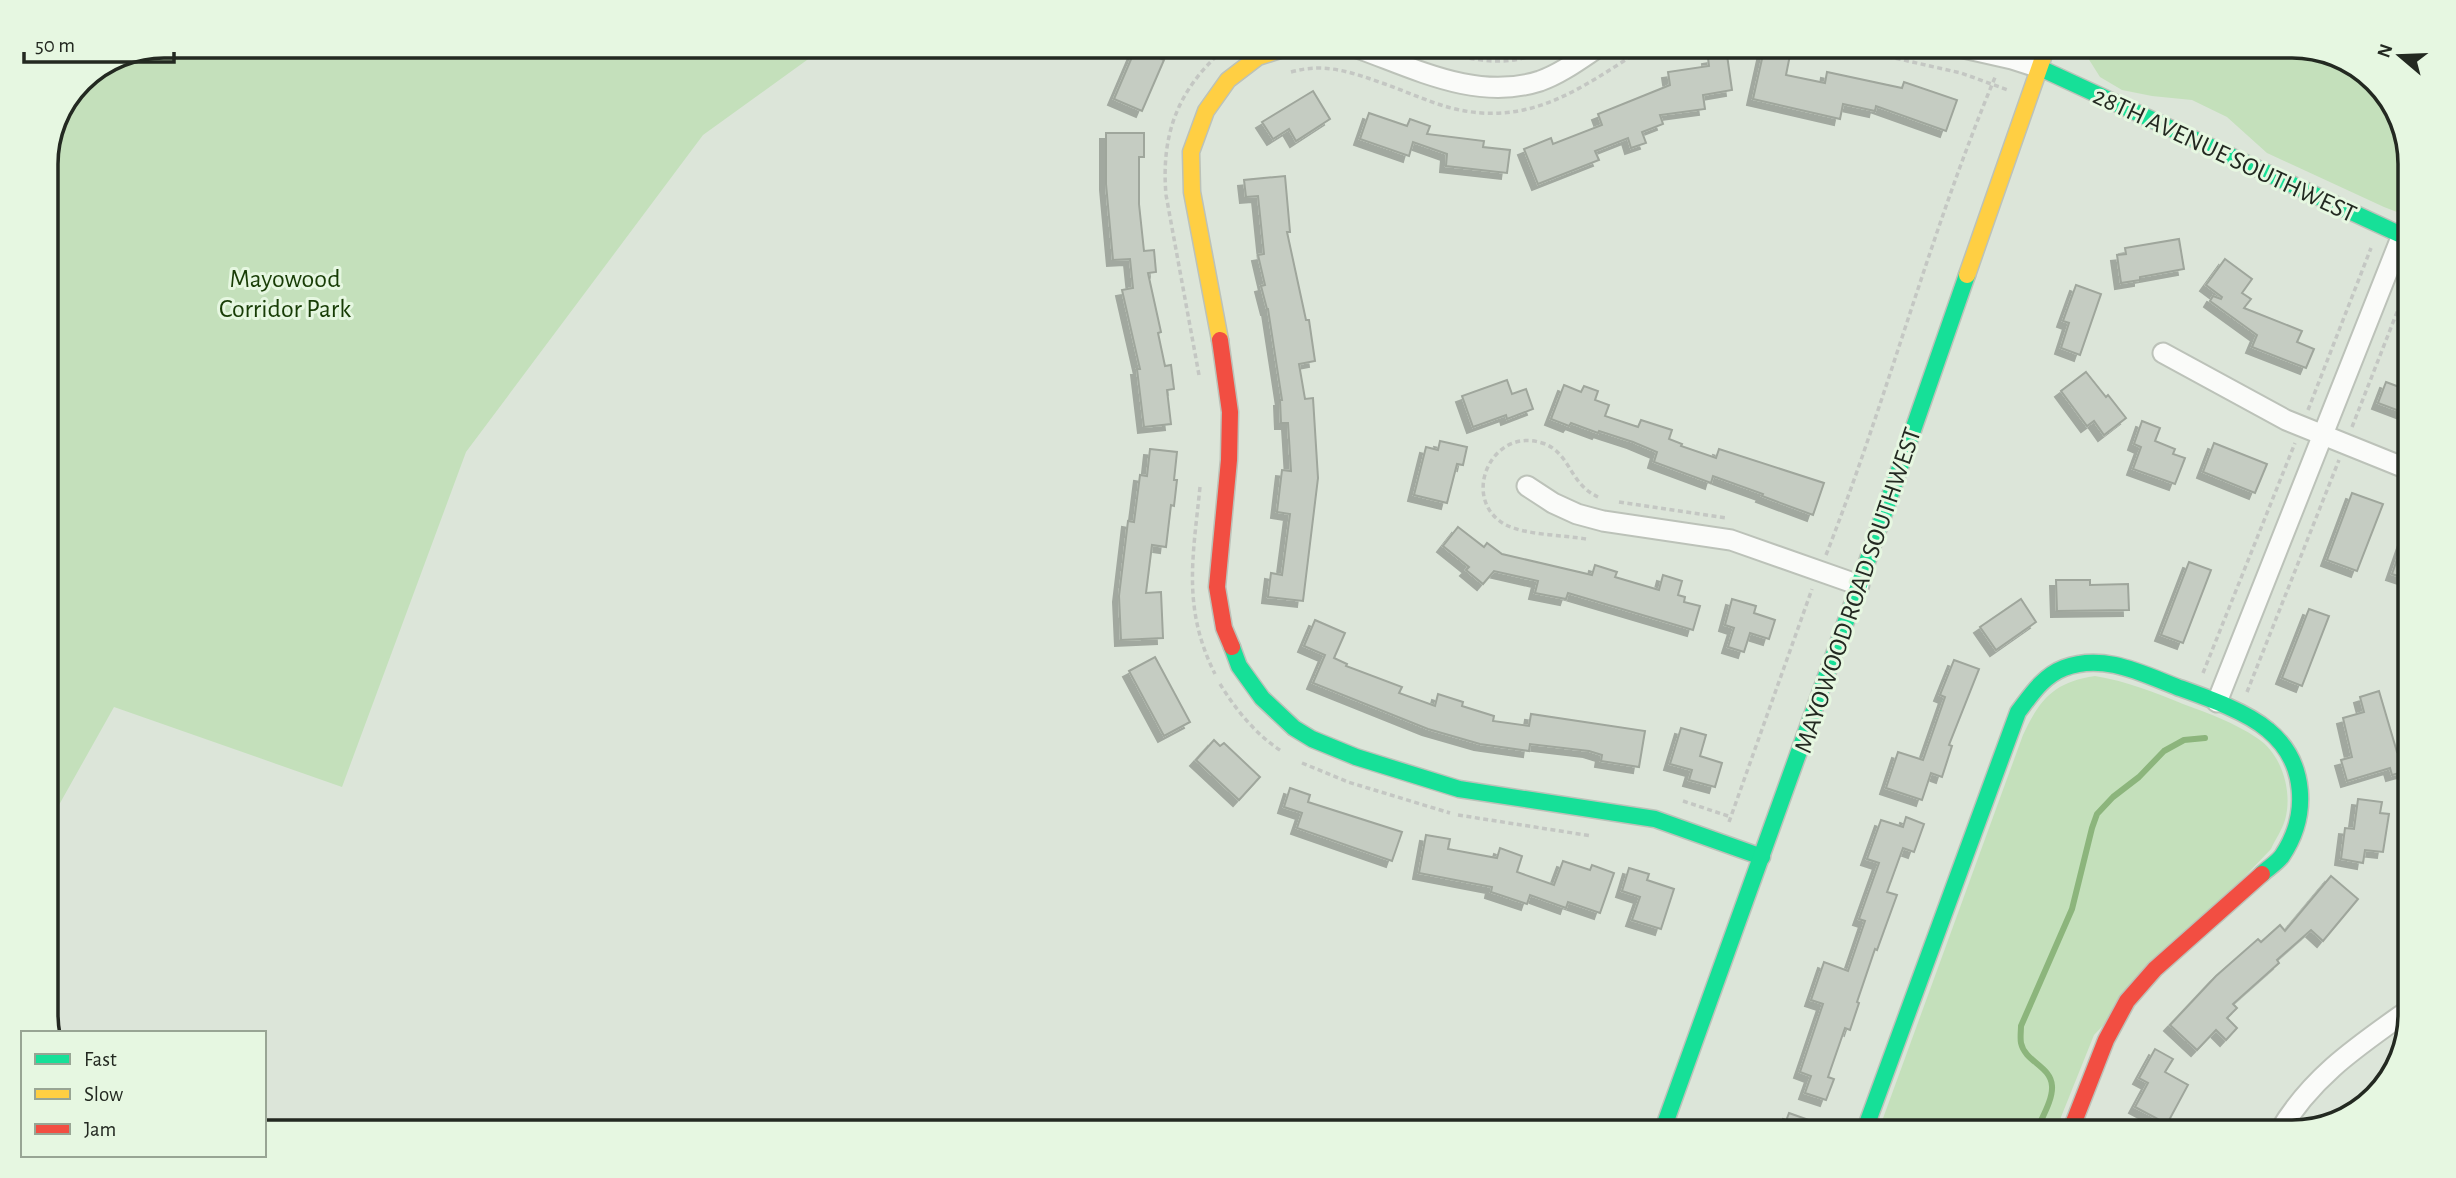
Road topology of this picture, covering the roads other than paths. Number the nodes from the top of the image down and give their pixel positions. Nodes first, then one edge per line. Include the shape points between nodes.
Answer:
1 (1256, 58) edge
2 (1385, 58) edge
3 (1581, 58) edge
4 (2008, 58) edge
5 (2044, 58) edge
6 (2040, 68) junction
7 (2398, 233) edge
8 (2398, 256) edge
9 (2163, 353) dead end
10 (2324, 436) junction
11 (2398, 465) edge
12 (1527, 486) dead end
13 (1859, 585) junction
14 (2217, 702) junction
15 (1762, 857) junction
16 (2398, 1018) edge
17 (1666, 1120) edge
18 (1868, 1120) edge
19 (2075, 1120) edge
20 (2287, 1120) edge

1 - 15 street via 1217,93 1197,131 1190,161 1228,387 1229,460 1217,587 1224,628 1239,666 1262,698 1294,728 1356,757 1459,789 1655,819
2 - 3 street via 1457,84 1489,88 1539,81
4 - 6 street
5 - 6 street, MAYOWOOD ROAD SOUTHWEST
6 - 7 street, 28TH AVENUE SOUTHWEST
6 - 13 street, MAYOWOOD ROAD SOUTHWEST
8 - 10 street
9 - 10 street via 2249,402
10 - 11 street
10 - 14 street
12 - 13 street via 1553,503 1603,521 1731,540
13 - 15 street, MAYOWOOD ROAD SOUTHWEST
14 - 18 street via 2126,667 2095,662 2056,672 2026,699 2010,730
14 - 19 street via 2266,728 2284,748 2300,787 2297,826 2281,858 2155,969 2127,1001 2106,1040
15 - 17 street, MAYOWOOD ROAD SOUTHWEST
16 - 20 street via 2320,1078

